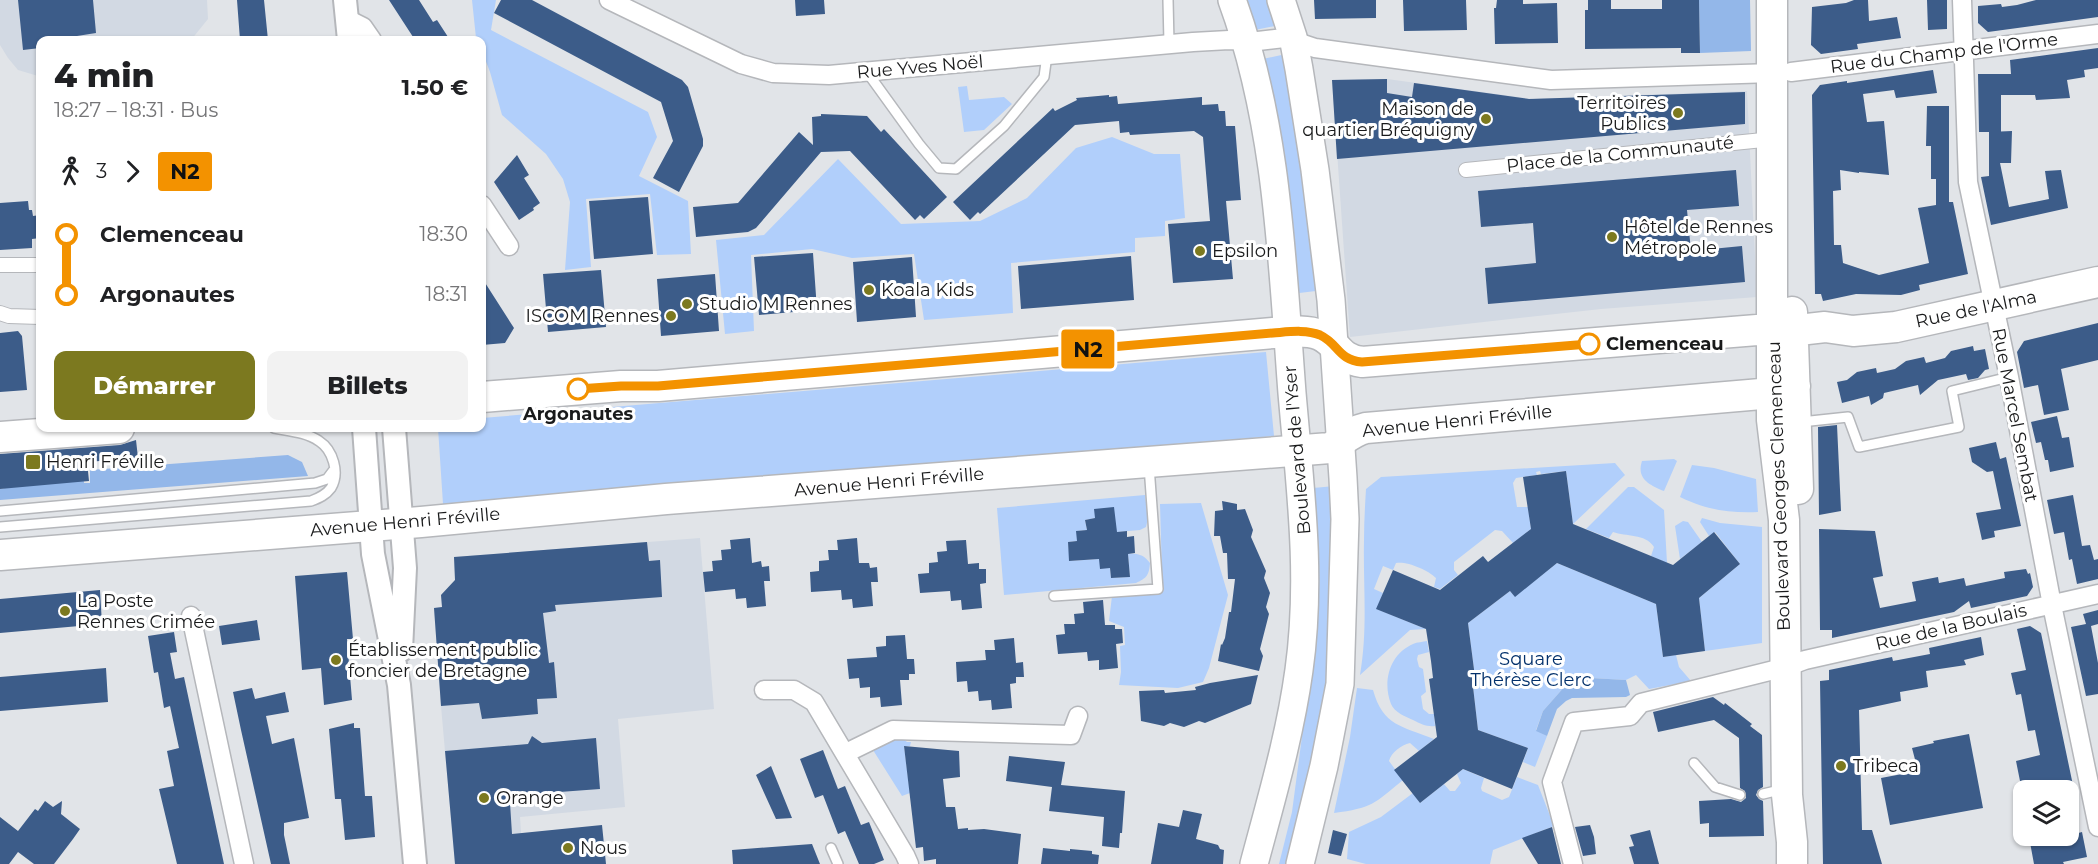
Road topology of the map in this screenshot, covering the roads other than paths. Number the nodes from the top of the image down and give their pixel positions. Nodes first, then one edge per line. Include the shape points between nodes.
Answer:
1 (609, 0) edge
2 (1168, 0) edge
3 (1232, 0) edge
4 (1281, 0) edge
5 (1772, 0) edge
6 (1789, 0) edge
7 (1962, 0) edge
8 (347, 20) edge
9 (2098, 34) edge
10 (369, 36) edge
11 (1293, 38) junction
12 (1246, 40) junction
13 (1169, 44) junction
14 (1962, 51) junction
15 (1047, 55) junction
16 (867, 72) junction
17 (1782, 72) junction
18 (1773, 139) junction
19 (1466, 170) dead end
20 (486, 212) edge
21 (509, 246) dead end
22 (0, 265) edge
23 (36, 265) edge
24 (2098, 282) edge
25 (1993, 305) junction
26 (0, 314) edge
27 (36, 317) edge
28 (1783, 331) junction
29 (1288, 332) junction
30 (1853, 332) junction
31 (1335, 346) junction
32 (2009, 378) junction
33 (1787, 384) junction
34 (486, 397) edge
35 (1796, 423) junction
36 (66, 432) edge
37 (293, 432) edge
38 (365, 432) edge
39 (394, 432) edge
40 (0, 437) edge
41 (1341, 442) junction
42 (1298, 450) junction
43 (1149, 461) junction
44 (333, 463) junction
45 (105, 502) junction
46 (0, 511) edge
47 (145, 515) junction
48 (386, 524) junction
49 (0, 527) edge
50 (0, 555) edge
51 (2098, 594) edge
52 (1054, 596) dead end
53 (2052, 604) junction
54 (191, 616) dead end
55 (1796, 664) junction
56 (764, 690) dead end
57 (1078, 716) dead end
58 (846, 753) junction
59 (1695, 763) dead end
60 (1740, 795) dead end
61 (2098, 827) edge
62 (831, 848) dead end
63 (244, 864) edge
64 (415, 864) edge
65 (838, 864) edge
66 (909, 864) edge
67 (1254, 864) edge
68 (1300, 864) edge
69 (1573, 864) edge
70 (1792, 864) edge
71 (1807, 864) edge

1 - 16 street, Rue Yves Noël via 741,64 773,72
2 - 13 lane
3 - 12 main road, Boulevard de l'Yser
4 - 11 main road
5 - 17 main road, Boulevard Georges Clemenceau
6 - 17 main road, Boulevard Georges Clemenceau
7 - 14 street, Rue Marcel Sembat
8 - 10 street via 363,27
9 - 14 street, Rue du Champ de l'Orme
11 - 12 street, Rue Yves Noël
11 - 17 street, Rue du Champ de l'Orme via 1315,48 1535,80
11 - 31 main road via 1315,170
12 - 13 street, Rue Yves Noël
12 - 29 main road, Boulevard de l'Yser via 1274,170
13 - 15 street, Rue Yves Noël
14 - 17 street, Rue du Champ de l'Orme
14 - 25 street, Rue Marcel Sembat via 1968,182
15 - 16 street, Rue Yves Noël
15 - 16 lane via 1044,77 1004,126 956,169 939,168
17 - 18 main road, Boulevard Georges Clemenceau
17 - 28 main road, Boulevard Georges Clemenceau via 1790,276
18 - 19 street, Place de la Communauté
18 - 28 main road, Boulevard Georges Clemenceau
20 - 21 street
22 - 23 street
24 - 25 main road, Rue de l'Alma
25 - 30 main road, Rue de l'Alma via 1896,327
25 - 32 street, Rue Marcel Sembat
26 - 27 street
28 - 30 main road, Rue de l'Alma via 1825,327
28 - 31 main road via 1362,362 1350,361
28 - 33 main road, Boulevard Georges Clemenceau
29 - 31 main road via 1317,334
29 - 34 main road via 658,386
29 - 42 main road, Boulevard de l'Yser
30 - 33 main road, Rue de l'Alma via 1812,353
31 - 41 main road
32 - 35 lane via 1952,391 1959,427 1859,447 1848,417
32 - 53 street, Rue Marcel Sembat
33 - 35 main road, Boulevard Georges Clemenceau
33 - 41 main road, Avenue Henri Fréville via 1366,428 1356,430
33 - 55 main road, Boulevard Georges Clemenceau via 1773,420
35 - 55 main road, Boulevard Georges Clemenceau
36 - 40 main road
37 - 44 lane via 318,440 328,448
38 - 48 street
39 - 48 street
41 - 42 main road, Avenue Henri Fréville via 1330,448
41 - 68 main road via 1345,519 1340,684
42 - 43 main road, Avenue Henri Fréville
42 - 67 main road, Boulevard de l'Yser via 1305,530 1300,668 1289,734
43 - 48 main road, Avenue Henri Fréville
43 - 52 lane via 1158,589
44 - 45 lane via 331,475 322,482
44 - 47 lane via 330,489 311,501
45 - 46 lane
45 - 47 lane
47 - 49 lane
48 - 50 main road, Avenue Henri Fréville
48 - 64 street via 405,581 399,685
51 - 53 street, Rue de la Boulais
53 - 55 street, Rue de la Boulais
53 - 61 street, Rue Marcel Sembat
54 - 63 street
55 - 69 street, Rue de la Boulais via 1641,703 1630,716 1574,722 1552,782
55 - 70 main road, Boulevard Georges Clemenceau via 1775,791 1792,842
55 - 71 main road, Boulevard Georges Clemenceau
56 - 58 street via 794,690 814,702
57 - 58 street via 1071,735 893,730
58 - 66 street
59 - 60 lane via 1715,787
62 - 65 lane

